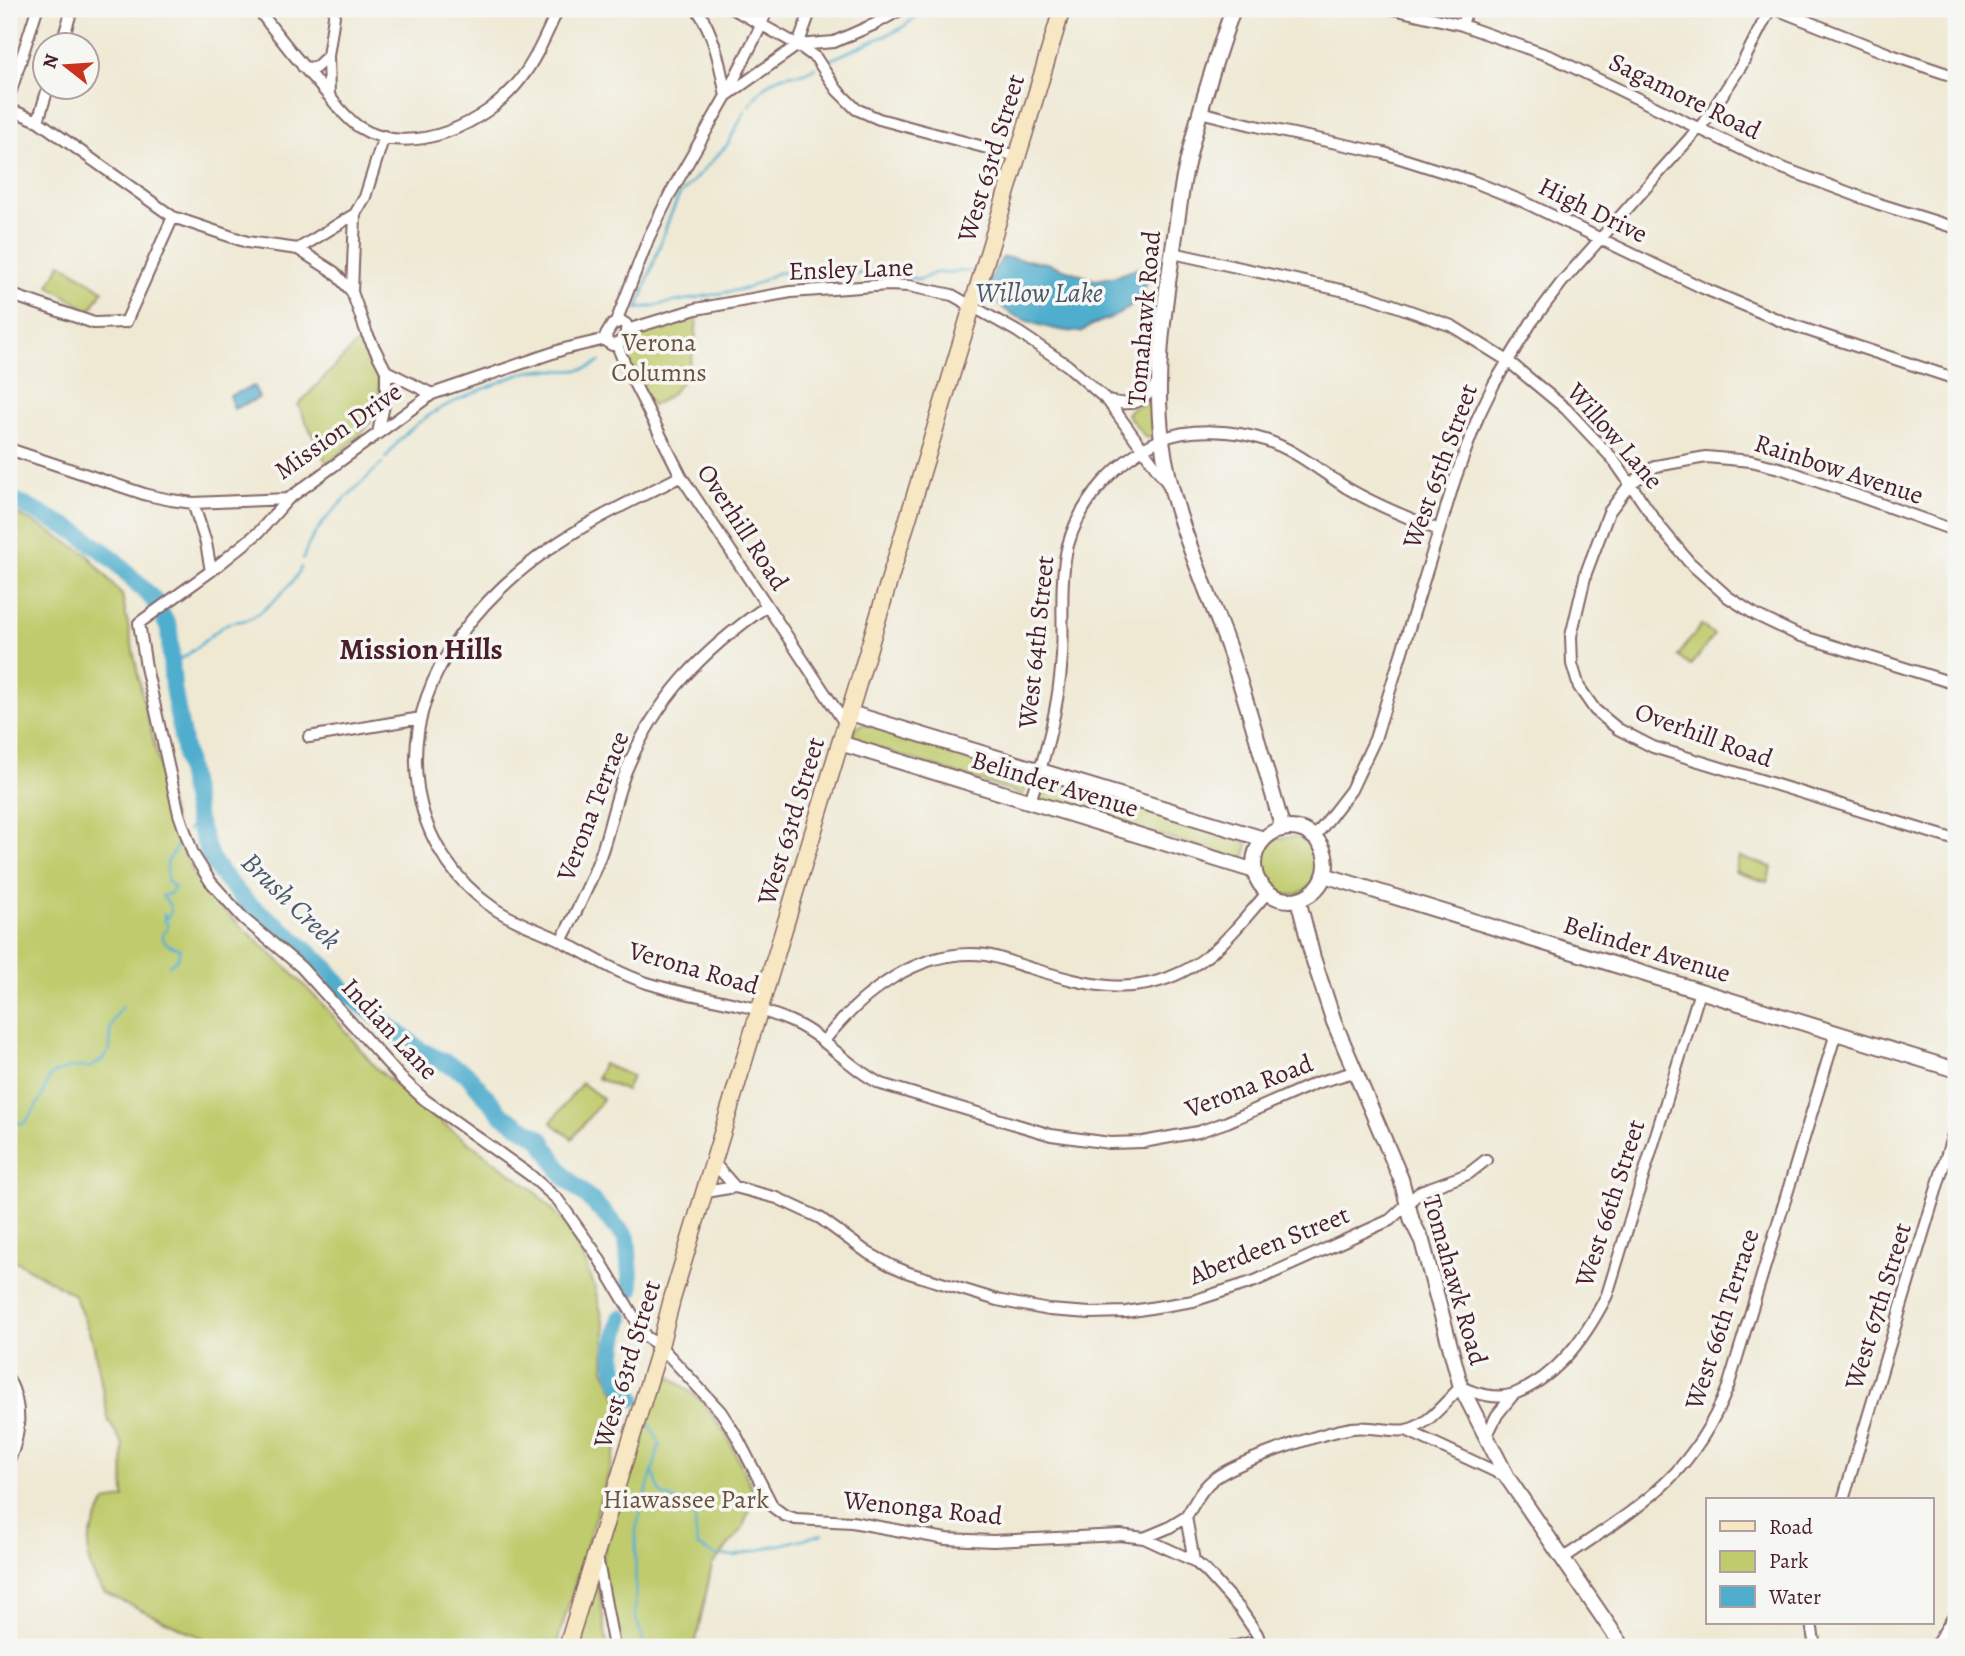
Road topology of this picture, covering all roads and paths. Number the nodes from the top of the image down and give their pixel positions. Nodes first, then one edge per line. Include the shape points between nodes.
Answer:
1 (37, 9) edge
2 (72, 9) edge
3 (258, 9) edge
4 (335, 9) edge
5 (558, 9) edge
6 (696, 9) edge
7 (733, 9) edge
8 (767, 9) edge
9 (811, 9) edge
10 (902, 9) edge
11 (1062, 9) edge
12 (1233, 9) edge
13 (1393, 9) edge
14 (1467, 9) edge
15 (1770, 9) edge
16 (1776, 9) edge
17 (1462, 25) junction
18 (761, 26) junction
19 (65, 32) edge
20 (798, 45) junction
21 (328, 56) junction
22 (303, 67) junction
23 (1956, 77) edge
24 (329, 96) junction
25 (726, 96) junction
26 (9, 97) edge
27 (44, 102) edge
28 (9, 109) edge
29 (1200, 112) junction
30 (38, 121) junction
31 (1698, 129) junction
32 (384, 136) junction
33 (1017, 156) junction
34 (355, 215) junction
35 (173, 217) junction
36 (1956, 228) edge
37 (1600, 239) junction
38 (298, 249) junction
39 (1173, 253) junction
40 (352, 292) junction
41 (9, 294) edge
42 (973, 307) junction
43 (616, 322) junction
44 (626, 330) junction
45 (606, 339) junction
46 (617, 345) junction
47 (1508, 361) junction
48 (386, 371) junction
49 (1956, 379) edge
50 (1159, 382) junction
51 (432, 394) junction
52 (1108, 401) junction
53 (378, 433) junction
54 (1161, 439) junction
55 (9, 449) edge
56 (1144, 450) junction
57 (681, 476) junction
58 (1630, 484) junction
59 (1171, 488) junction
60 (288, 499) junction
61 (193, 503) junction
62 (1439, 530) junction
63 (1956, 531) edge
64 (211, 571) junction
65 (767, 606) junction
66 (1956, 684) edge
67 (421, 718) junction
68 (848, 719) junction
69 (309, 737) dead end
70 (840, 743) junction
71 (1040, 773) junction
72 (1030, 802) junction
73 (1283, 829) junction
74 (1314, 838) junction
75 (1264, 839) junction
76 (1956, 840) edge
77 (1255, 871) junction
78 (1324, 875) junction
79 (1268, 892) junction
80 (1298, 899) junction
81 (561, 941) junction
82 (1700, 991) junction
83 (760, 1010) junction
84 (1836, 1033) junction
85 (823, 1042) junction
86 (1956, 1070) edge
87 (1354, 1072) junction
88 (1956, 1124) edge
89 (1486, 1160) dead end
90 (714, 1163) junction
91 (735, 1187) junction
92 (705, 1192) junction
93 (1407, 1204) junction
94 (660, 1346) junction
95 (9, 1380) edge
96 (1461, 1387) junction
97 (1513, 1395) junction
98 (1406, 1430) junction
99 (1486, 1437) junction
100 (9, 1460) edge
101 (1507, 1477) junction
102 (1844, 1498) edge
103 (1186, 1517) junction
104 (1144, 1538) junction
105 (596, 1551) junction
106 (1562, 1559) junction
107 (1194, 1561) junction
108 (1956, 1613) edge
109 (1811, 1624) edge
110 (567, 1647) edge
111 (614, 1647) edge
112 (1232, 1647) edge
113 (1264, 1647) edge
114 (1623, 1647) edge
115 (1815, 1647) edge
116 (1935, 1647) edge

1 - 26 street
2 - 19 street
3 - 22 street
4 - 21 street
5 - 32 street via 522,78 490,110 468,124 430,136
6 - 25 street via 719,57
7 - 18 street
8 - 18 street
9 - 20 street
10 - 20 street via 834,42
11 - 33 main road, West 63rd Street
12 - 29 street, Tomahawk Road
13 - 17 street, Sagamore Road
14 - 17 street
15 - 31 street, West 65th Street via 1741,66
16 - 23 street
17 - 31 street, Sagamore Road via 1552,57
18 - 20 street
18 - 25 street
20 - 25 street
20 - 33 street via 816,58 856,109
21 - 22 street via 316,68
21 - 24 street
22 - 24 street
24 - 32 street via 360,128
25 - 43 street via 649,237
27 - 30 street
28 - 30 street
29 - 37 street, High Drive via 1433,167 1522,201
29 - 39 street, Tomahawk Road
30 - 35 street
31 - 36 street, Sagamore Road via 1816,181
31 - 37 street, West 65th Street
32 - 34 street
33 - 42 main road, West 63rd Street
34 - 38 street
34 - 40 street
35 - 38 street via 247,242
35 - 41 street via 126,322 94,323
37 - 47 street, West 65th Street via 1546,303
37 - 49 street, High Drive via 1786,323
38 - 40 street via 334,272
39 - 47 street, Willow Lane via 1399,306 1452,326
39 - 50 street, Tomahawk Road
40 - 48 street
42 - 44 street, Ensley Lane via 952,295 909,286 842,287 746,299
42 - 52 street, Ensley Lane via 1067,365
42 - 68 main road, West 63rd Street
43 - 44 street via 624,322
43 - 45 street
44 - 46 street
45 - 46 street
45 - 51 street, Mission Drive
46 - 57 street, Overhill Road
47 - 58 street, Willow Lane via 1576,418
47 - 62 street, West 65th Street via 1478,416
48 - 51 street
48 - 53 street
50 - 52 street via 1143,400 1127,405
50 - 54 street, Tomahawk Road
51 - 53 street, Mission Drive
52 - 56 street, Ensley Lane
53 - 60 street, Mission Drive
54 - 56 street, West 64th Street
54 - 59 street, Tomahawk Road
54 - 62 street via 1227,432 1266,440 1289,449 1368,500
55 - 61 street, Mission Drive via 146,495
56 - 59 street, Ensley Lane
56 - 71 street, West 64th Street via 1116,469 1092,496 1069,542 1063,570 1061,675
57 - 65 street, Overhill Road
57 - 67 street, Verona Road via 584,526 507,584 443,659
58 - 63 street, Rainbow Avenue via 1656,466 1680,461 1706,457 1751,461
58 - 66 street, Willow Lane via 1689,562 1756,615 1798,635
58 - 76 street, Overhill Road via 1609,512 1597,542 1572,636 1574,675 1595,710 1618,729 1653,747
59 - 73 street, Tomahawk Road via 1242,687
60 - 61 street, Mission Drive
60 - 64 street, Indian Lane via 259,532
61 - 64 street
62 - 74 street, West 65th Street via 1376,739 1338,809
64 - 94 street, Indian Lane via 139,623 179,814 193,854 223,898 301,967 401,1078 558,1200 646,1337
65 - 68 street, Overhill Road
65 - 81 street, Verona Terrace via 695,663 651,720 626,772 597,867
67 - 69 street
67 - 81 street, Verona Road via 415,773 419,797 446,861 461,881 497,910
68 - 70 main road, West 63rd Street
68 - 71 street
70 - 72 street, Belinder Avenue
70 - 83 main road, West 63rd Street
71 - 72 street, West 64th Street
71 - 75 street
72 - 77 street, Belinder Avenue
73 - 74 street via 1305,831
73 - 75 street
74 - 78 street via 1324,855
75 - 77 street via 1254,860
77 - 79 street
78 - 80 street via 1310,894
78 - 82 street, Belinder Avenue
79 - 80 street
79 - 85 street via 1206,958 1155,983 1094,985 986,955 943,956 886,983 844,1017
80 - 87 street, Tomahawk Road via 1322,987
81 - 83 street, Verona Road via 648,983
82 - 84 street, Belinder Avenue
82 - 97 street, West 66th Street via 1607,1295 1567,1355
83 - 85 street, Verona Road via 792,1021
83 - 90 main road, West 63rd Street
84 - 86 street, Belinder Avenue
84 - 106 street, West 66th Terrace via 1717,1415 1670,1481
85 - 87 street, Verona Road via 864,1076 905,1092 1051,1135 1110,1143 1198,1132
87 - 93 street, Tomahawk Road via 1401,1179
88 - 102 street, West 67th Street
89 - 93 street, Aberdeen Street via 1468,1174 1421,1191
90 - 91 street
90 - 92 main road, West 63rd Street
91 - 92 street, Aberdeen Street
91 - 93 street, Aberdeen Street via 803,1208 868,1253 909,1273 1018,1305 1090,1313 1168,1307 1226,1292 1390,1220
92 - 94 main road, West 63rd Street
93 - 96 street, Tomahawk Road via 1422,1241
94 - 104 street, Wenonga Road via 721,1412 764,1493 784,1515 972,1541 1097,1535
94 - 105 main road, West 63rd Street
95 - 100 street via 19,1424
96 - 97 street via 1476,1394
96 - 98 street via 1430,1419
96 - 99 street, Tomahawk Road
97 - 99 street, West 66th Street
98 - 101 street
98 - 103 street via 1354,1427 1255,1459 1216,1477
99 - 101 street, Tomahawk Road
101 - 106 street, Tomahawk Road
103 - 104 street
103 - 107 street
104 - 107 street, Wenonga Road
105 - 110 main road, West 63rd Street
105 - 111 street
106 - 114 street, Tomahawk Road
107 - 113 street, Wenonga Road via 1240,1609
108 - 116 street
109 - 115 street
112 - 113 street via 1248,1643

